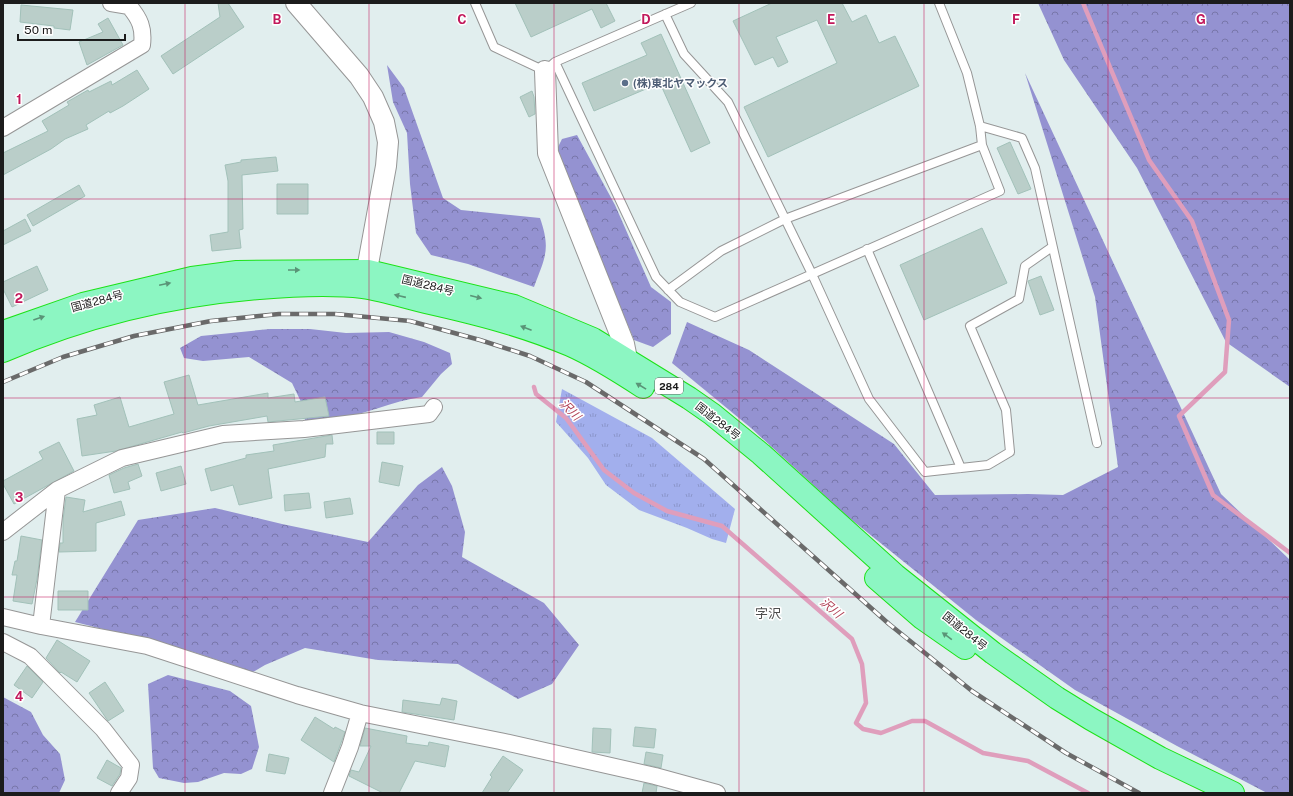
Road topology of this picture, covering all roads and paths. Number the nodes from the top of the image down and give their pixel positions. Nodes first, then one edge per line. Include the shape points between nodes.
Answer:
1 (111, 3) edge
2 (296, 3) edge
3 (475, 3) edge
4 (691, 3) edge
5 (939, 3) edge
6 (665, 14) junction
7 (550, 66) junction
8 (980, 126) junction
9 (3, 128) edge
10 (982, 145) junction
11 (785, 219) junction
12 (1052, 247) junction
13 (866, 249) junction
14 (812, 272) junction
15 (366, 279) junction
16 (668, 290) junction
17 (6, 336) edge
18 (623, 365) junction
19 (434, 407) dead end
20 (1097, 443) dead end
21 (961, 468) junction
22 (58, 490) junction
23 (3, 532) edge
24 (3, 617) edge
25 (41, 626) junction
26 (3, 642) edge
27 (360, 713) junction
28 (119, 793) edge
29 (332, 793) edge
30 (717, 793) edge
31 (1208, 793) edge
32 (1233, 793) edge

1 - 9 street via 128,6 136,15 144,32 142,45
2 - 15 street via 359,76 373,97 384,122 388,142 386,166
3 - 7 lane via 494,47
4 - 6 lane
5 - 8 lane via 966,73
6 - 7 lane
6 - 11 lane via 684,54 728,102
7 - 16 lane via 656,278
7 - 18 street via 548,153 624,344
8 - 10 lane
8 - 12 lane via 1022,138 1035,168
10 - 11 lane
10 - 13 lane via 1000,191
11 - 14 lane
11 - 16 lane via 721,251
12 - 20 lane
12 - 21 lane via 1025,266 1019,299 970,326 1006,410 1010,452 988,465
13 - 14 lane
13 - 21 lane
14 - 16 lane via 714,317 680,302
14 - 21 lane via 869,399 925,472
15 - 17 highway, 国道284号 / 284 via 267,270 192,278 83,304
15 - 18 highway, 国道284号 / 284 via 514,306 593,339
31 -> 18 highway, 国道284号 / 284 via 1152,766 1041,703 928,622 749,463 700,422
18 - 32 highway, 国道284号 / 284 via 712,414 761,454 895,575 993,653 1057,698 1160,758
19 - 22 street via 429,414 304,429 223,434 122,458
22 - 23 street
22 - 25 street
24 - 25 street
25 - 27 street via 147,646
26 - 28 street via 30,656 104,729 131,765 129,778
27 - 29 street
27 - 30 street via 500,741

